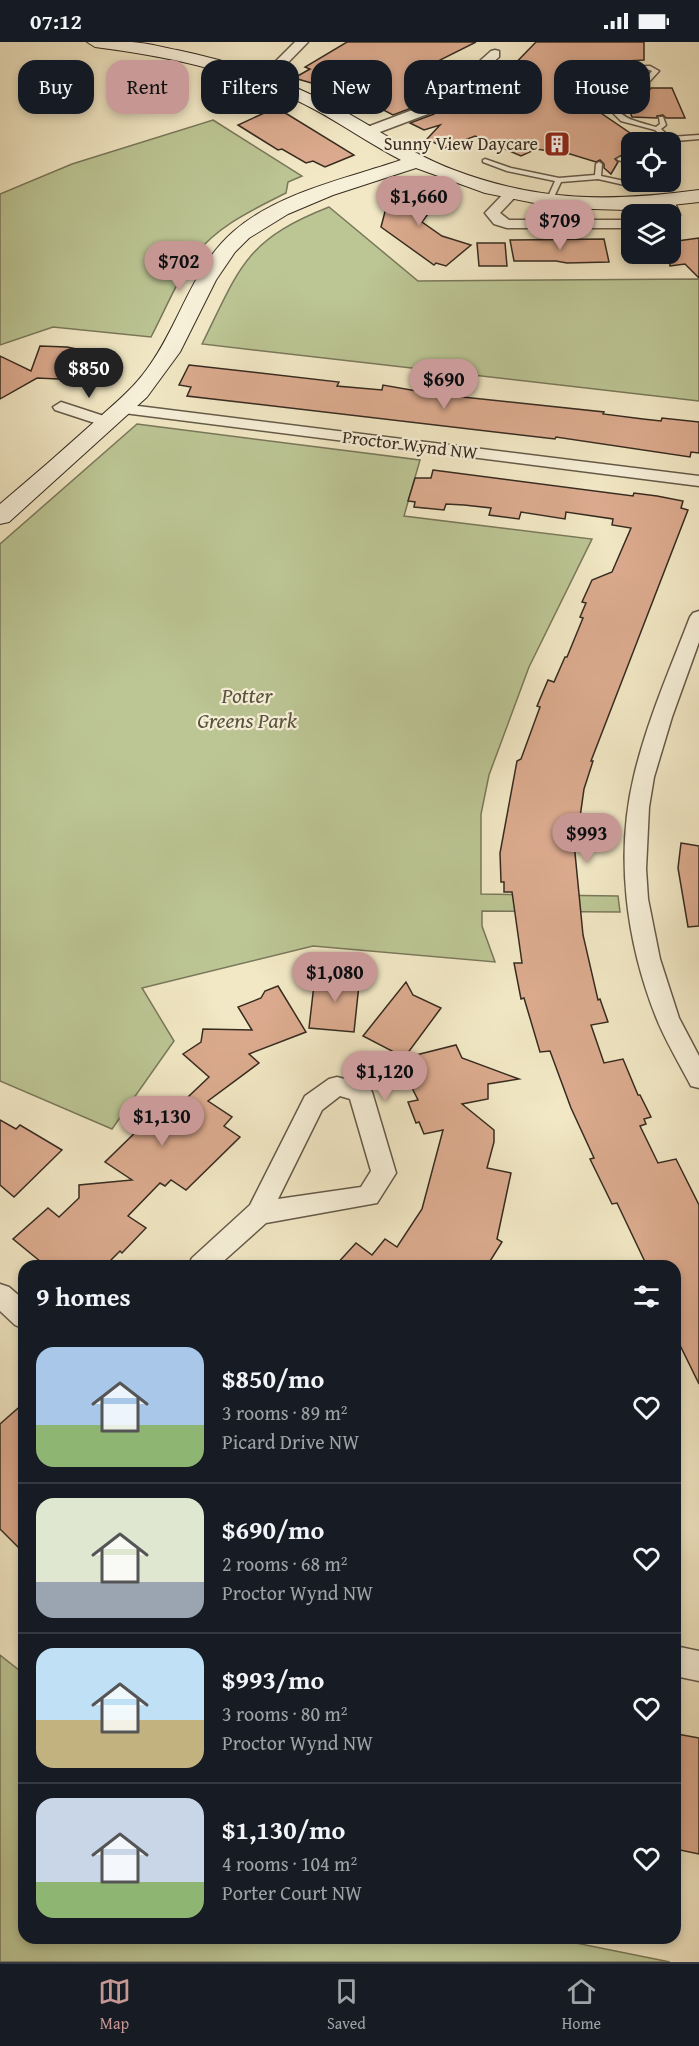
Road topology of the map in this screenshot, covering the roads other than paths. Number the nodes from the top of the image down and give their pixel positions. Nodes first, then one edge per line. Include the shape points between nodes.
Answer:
1 (95, 42) edge
2 (101, 42) edge
3 (302, 42) edge
4 (495, 54) dead end
5 (284, 60) edge
6 (201, 63) edge
7 (650, 68) edge
8 (650, 78) edge
9 (299, 96) edge
10 (616, 114) edge
11 (661, 118) dead end
12 (657, 129) junction
13 (366, 132) junction
14 (660, 132) edge
15 (699, 137) edge
16 (681, 139) edge
17 (417, 161) junction
18 (485, 161) dead end
19 (599, 164) dead end
20 (612, 174) dead end
21 (598, 177) junction
22 (559, 180) junction
23 (621, 182) edge
24 (512, 193) junction
25 (699, 196) edge
26 (550, 199) junction
27 (667, 200) junction
28 (669, 204) edge
29 (621, 224) edge
30 (60, 408) dead end
31 (114, 415) junction
32 (699, 481) edge
33 (0, 517) edge
34 (699, 618) edge
35 (699, 1079) edge
36 (259, 1213) junction
37 (208, 1260) edge
38 (0, 1295) edge
39 (18, 1312) edge
40 (681, 1662) edge
41 (699, 1666) edge

1 - 2 street
2 - 6 street
3 - 5 street
4 - 13 street via 428,109
7 - 8 lane via 656,71
9 - 13 street
10 - 12 lane via 623,120
11 - 12 lane via 663,125
12 - 14 lane
13 - 17 street
15 - 16 lane
17 - 24 street via 455,177
17 - 31 street via 300,203 242,235 213,269 159,368
18 - 22 lane
19 - 21 lane
20 - 21 lane
21 - 22 lane
21 - 23 lane
22 - 26 lane
24 - 26 street
24 - 29 street via 492,213 507,224
25 - 27 street
26 - 27 street via 626,204
27 - 28 street
30 - 31 street, Proctor Wynd NW
31 - 32 street, Proctor Wynd NW
31 - 33 street
34 - 35 street via 645,776 635,835 638,903 651,967 669,1018
36 - 36 street via 368,1196 384,1173 360,1092 337,1086 313,1103
36 - 37 street
38 - 39 street
40 - 41 street

